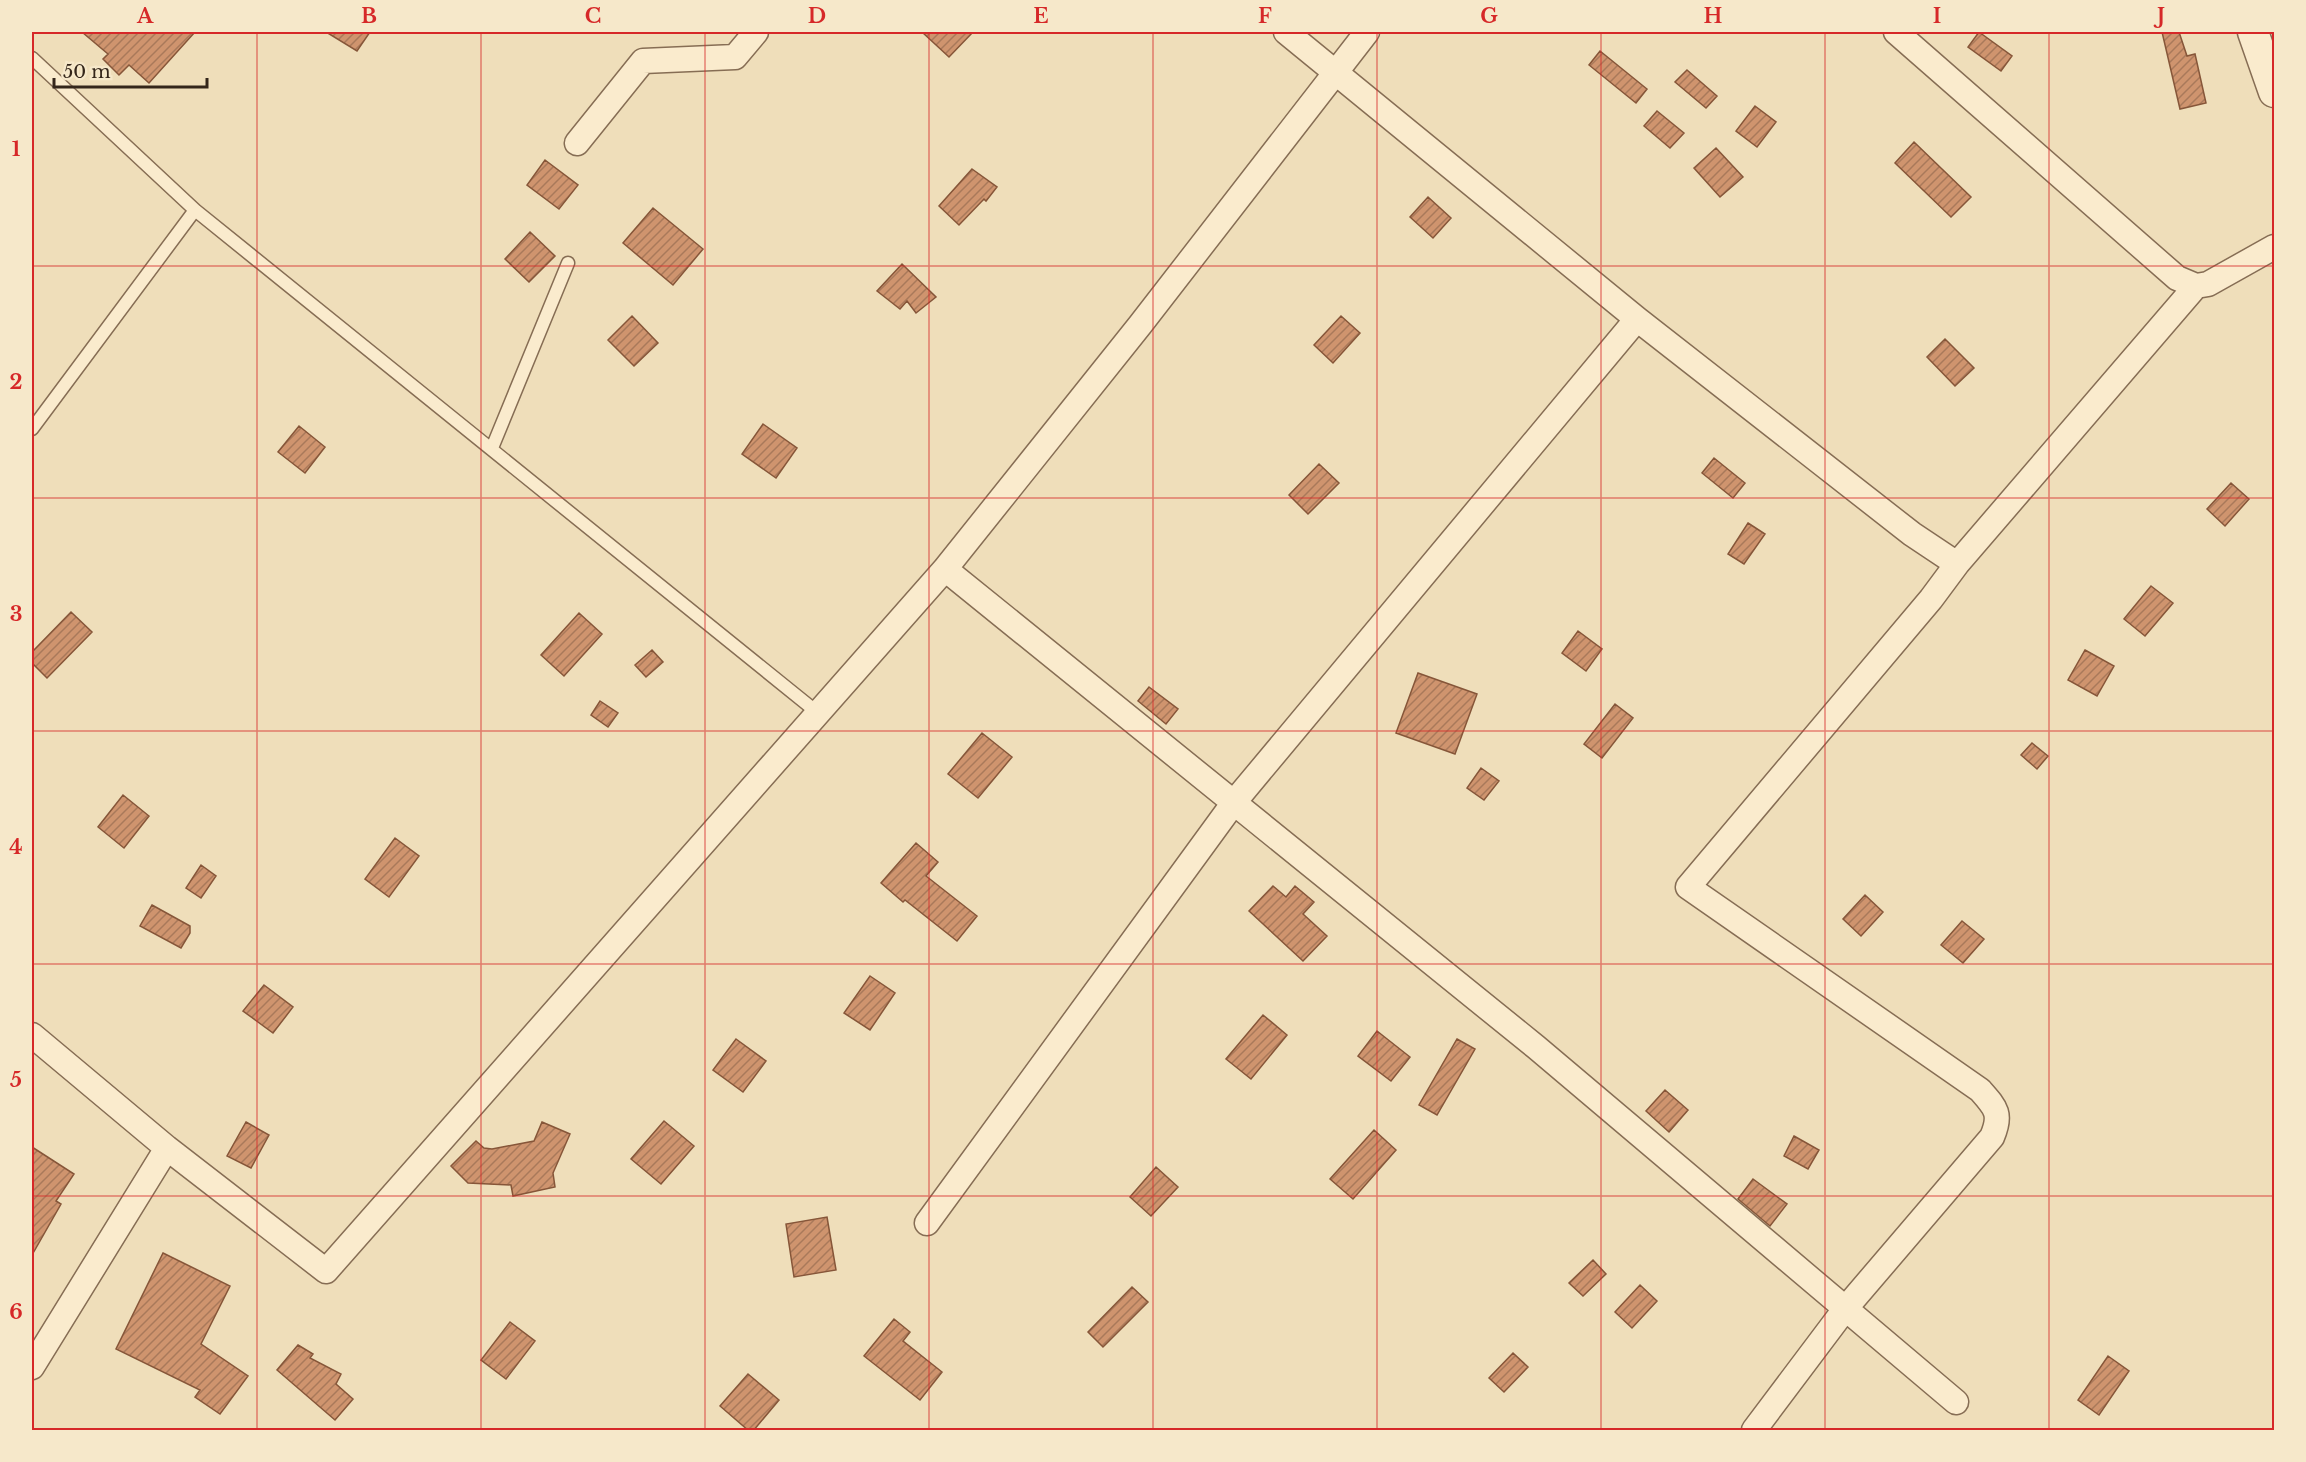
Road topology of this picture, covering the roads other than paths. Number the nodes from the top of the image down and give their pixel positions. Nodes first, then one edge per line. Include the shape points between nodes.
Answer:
1 (756, 32) edge
2 (1286, 32) edge
3 (1367, 32) edge
4 (1896, 32) edge
5 (2253, 32) edge
6 (32, 58) edge
7 (1336, 72) junction
8 (2274, 92) edge
9 (577, 143) dead end
10 (195, 210) junction
11 (2274, 247) edge
12 (568, 263) dead end
13 (2196, 286) junction
14 (1637, 319) junction
15 (32, 429) edge
16 (492, 448) junction
17 (1957, 564) junction
18 (945, 569) junction
19 (818, 713) junction
20 (1235, 801) junction
21 (32, 1035) edge
22 (167, 1148) junction
23 (927, 1222) dead end
24 (1845, 1309) junction
25 (32, 1367) edge
26 (1956, 1402) dead end
27 (1754, 1431) edge

1 - 9 street via 735,57 643,61
2 - 7 street
3 - 7 street
4 - 13 street via 2177,278
5 - 8 street
6 - 10 lane
7 - 14 street
7 - 18 street via 1148,316
10 - 15 lane
10 - 16 lane
11 - 13 street via 2217,280
12 - 16 lane
13 - 17 street
14 - 17 street via 1912,534
14 - 20 street
16 - 19 lane
17 - 24 street via 1688,887 1980,1090 1995,1107 1998,1124 1992,1137
18 - 19 street
18 - 20 street
19 - 22 street via 326,1271
20 - 23 street
20 - 24 street via 1536,1047
21 - 22 street
22 - 25 street
24 - 26 street
24 - 27 street

